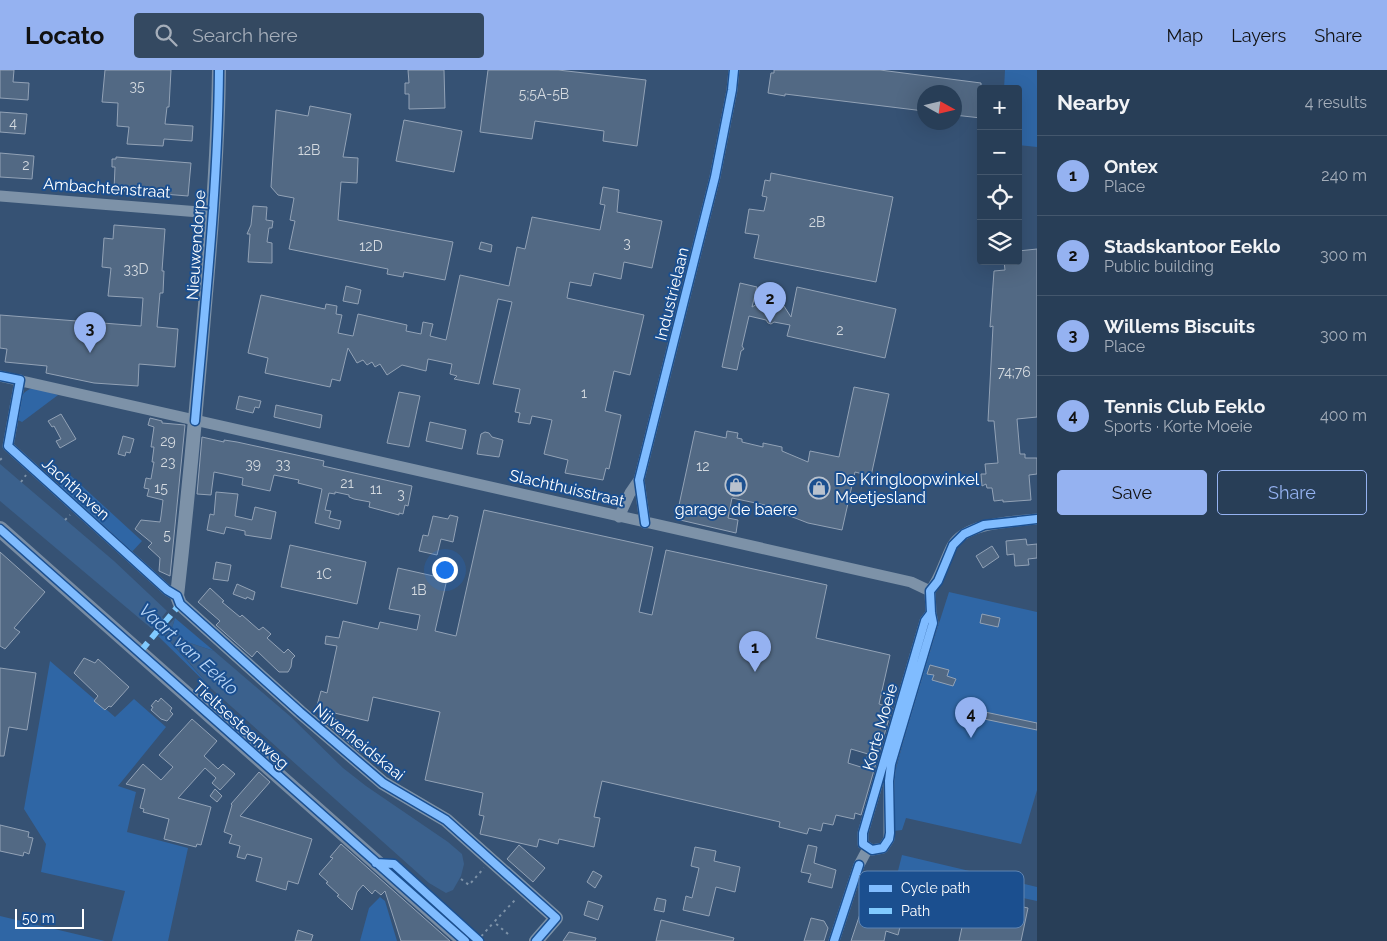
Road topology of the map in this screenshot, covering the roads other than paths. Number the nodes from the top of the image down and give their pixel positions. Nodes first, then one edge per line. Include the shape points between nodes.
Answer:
1 (220, 70) edge
2 (734, 70) edge
3 (0, 196) edge
4 (212, 213) junction
5 (0, 376) edge
6 (20, 380) junction
7 (196, 421) junction
8 (640, 480) junction
9 (619, 517) junction
10 (1037, 519) edge
11 (645, 523) junction
12 (0, 529) edge
13 (930, 591) junction
14 (176, 596) junction
15 (930, 614) junction
16 (868, 848) junction
17 (475, 940) edge
18 (536, 941) edge
19 (834, 941) edge

1 - 4 street, Nieuwendorpe
2 - 8 street, Industrielaan via 715,177
3 - 4 street, Ambachtenstraat
4 - 7 street, Nieuwendorpe
5 - 6 street, Slachthuisstraat
6 - 7 street, Slachthuisstraat
6 - 14 street, Jachthaven via 8,446
7 - 9 street, Slachthuisstraat
7 - 14 street
8 - 9 street, Industrielaan
8 - 11 street, Industrielaan
9 - 11 street, Slachthuisstraat
10 - 13 street via 984,525 964,534 953,545 938,581
11 - 13 street, Slachthuisstraat via 912,582
12 - 17 main road, Tieltsesteenweg
13 - 15 street, Korte Moeie
14 - 18 street, Nijverheidskaai via 180,604 383,783 446,820 556,918
15 - 16 street, Korte Moeie via 925,621 866,824 863,844
15 - 16 street, Korte Moeie via 933,623 890,772 889,839 878,850
16 - 19 street via 859,865

